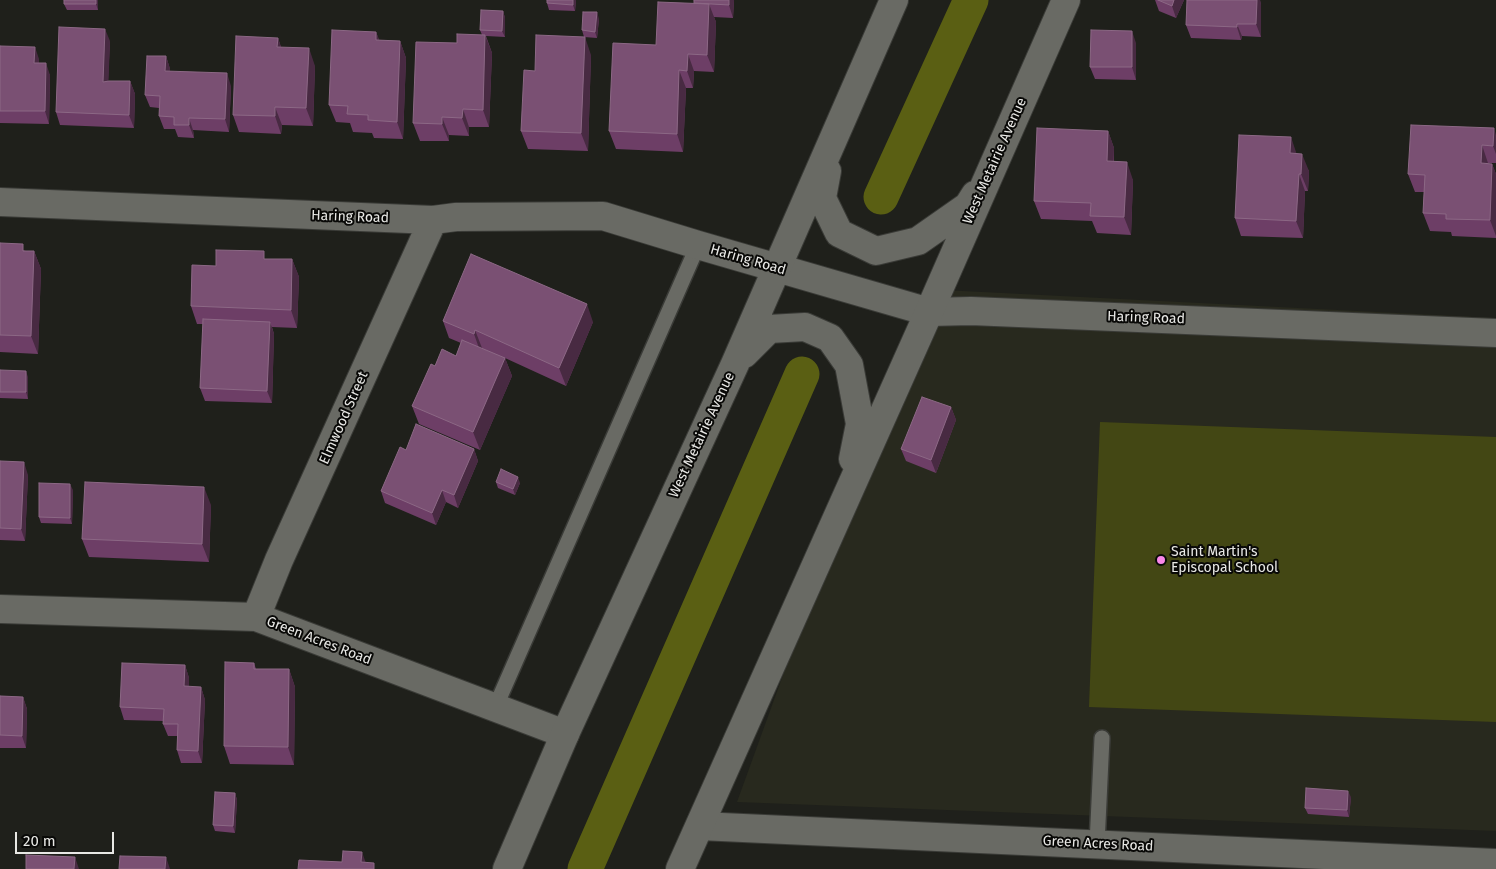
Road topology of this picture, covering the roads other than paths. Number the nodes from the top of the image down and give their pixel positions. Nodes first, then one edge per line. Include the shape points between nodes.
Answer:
1 (894, 0) edge
2 (1066, 0) edge
3 (833, 140) junction
4 (988, 178) junction
5 (0, 202) edge
6 (433, 220) junction
7 (698, 246) junction
8 (777, 268) junction
9 (929, 312) junction
10 (1496, 333) edge
11 (734, 364) junction
12 (845, 500) junction
13 (0, 609) edge
14 (256, 618) junction
15 (495, 708) junction
16 (564, 734) junction
17 (1102, 738) dead end
18 (700, 826) junction
19 (1097, 844) junction
20 (1496, 863) edge
21 (507, 869) edge
22 (680, 869) edge

1 - 3 street, West Metairie Avenue
2 - 4 street, West Metairie Avenue
3 - 4 street via 822,198 839,233 876,251 918,241 968,206
3 - 8 street, West Metairie Avenue
4 - 9 street, West Metairie Avenue
5 - 6 street, Haring Road
6 - 7 street, Haring Road via 603,216
6 - 14 street, Elmwood Street via 283,551
7 - 8 street, Haring Road
7 - 15 lane
8 - 9 street, Haring Road
8 - 11 street, West Metairie Avenue
9 - 10 street, Haring Road via 971,311
9 - 12 street, West Metairie Avenue
11 - 12 street via 769,329 804,327 830,338 848,365 860,424
11 - 16 street, West Metairie Avenue
12 - 18 street, West Metairie Avenue
13 - 14 street, Green Acres Road
14 - 15 street, Green Acres Road
15 - 16 street, Green Acres Road
16 - 21 street, West Metairie Avenue
17 - 19 lane
18 - 19 street, Green Acres Road
18 - 22 street, West Metairie Avenue
19 - 20 street, Green Acres Road

